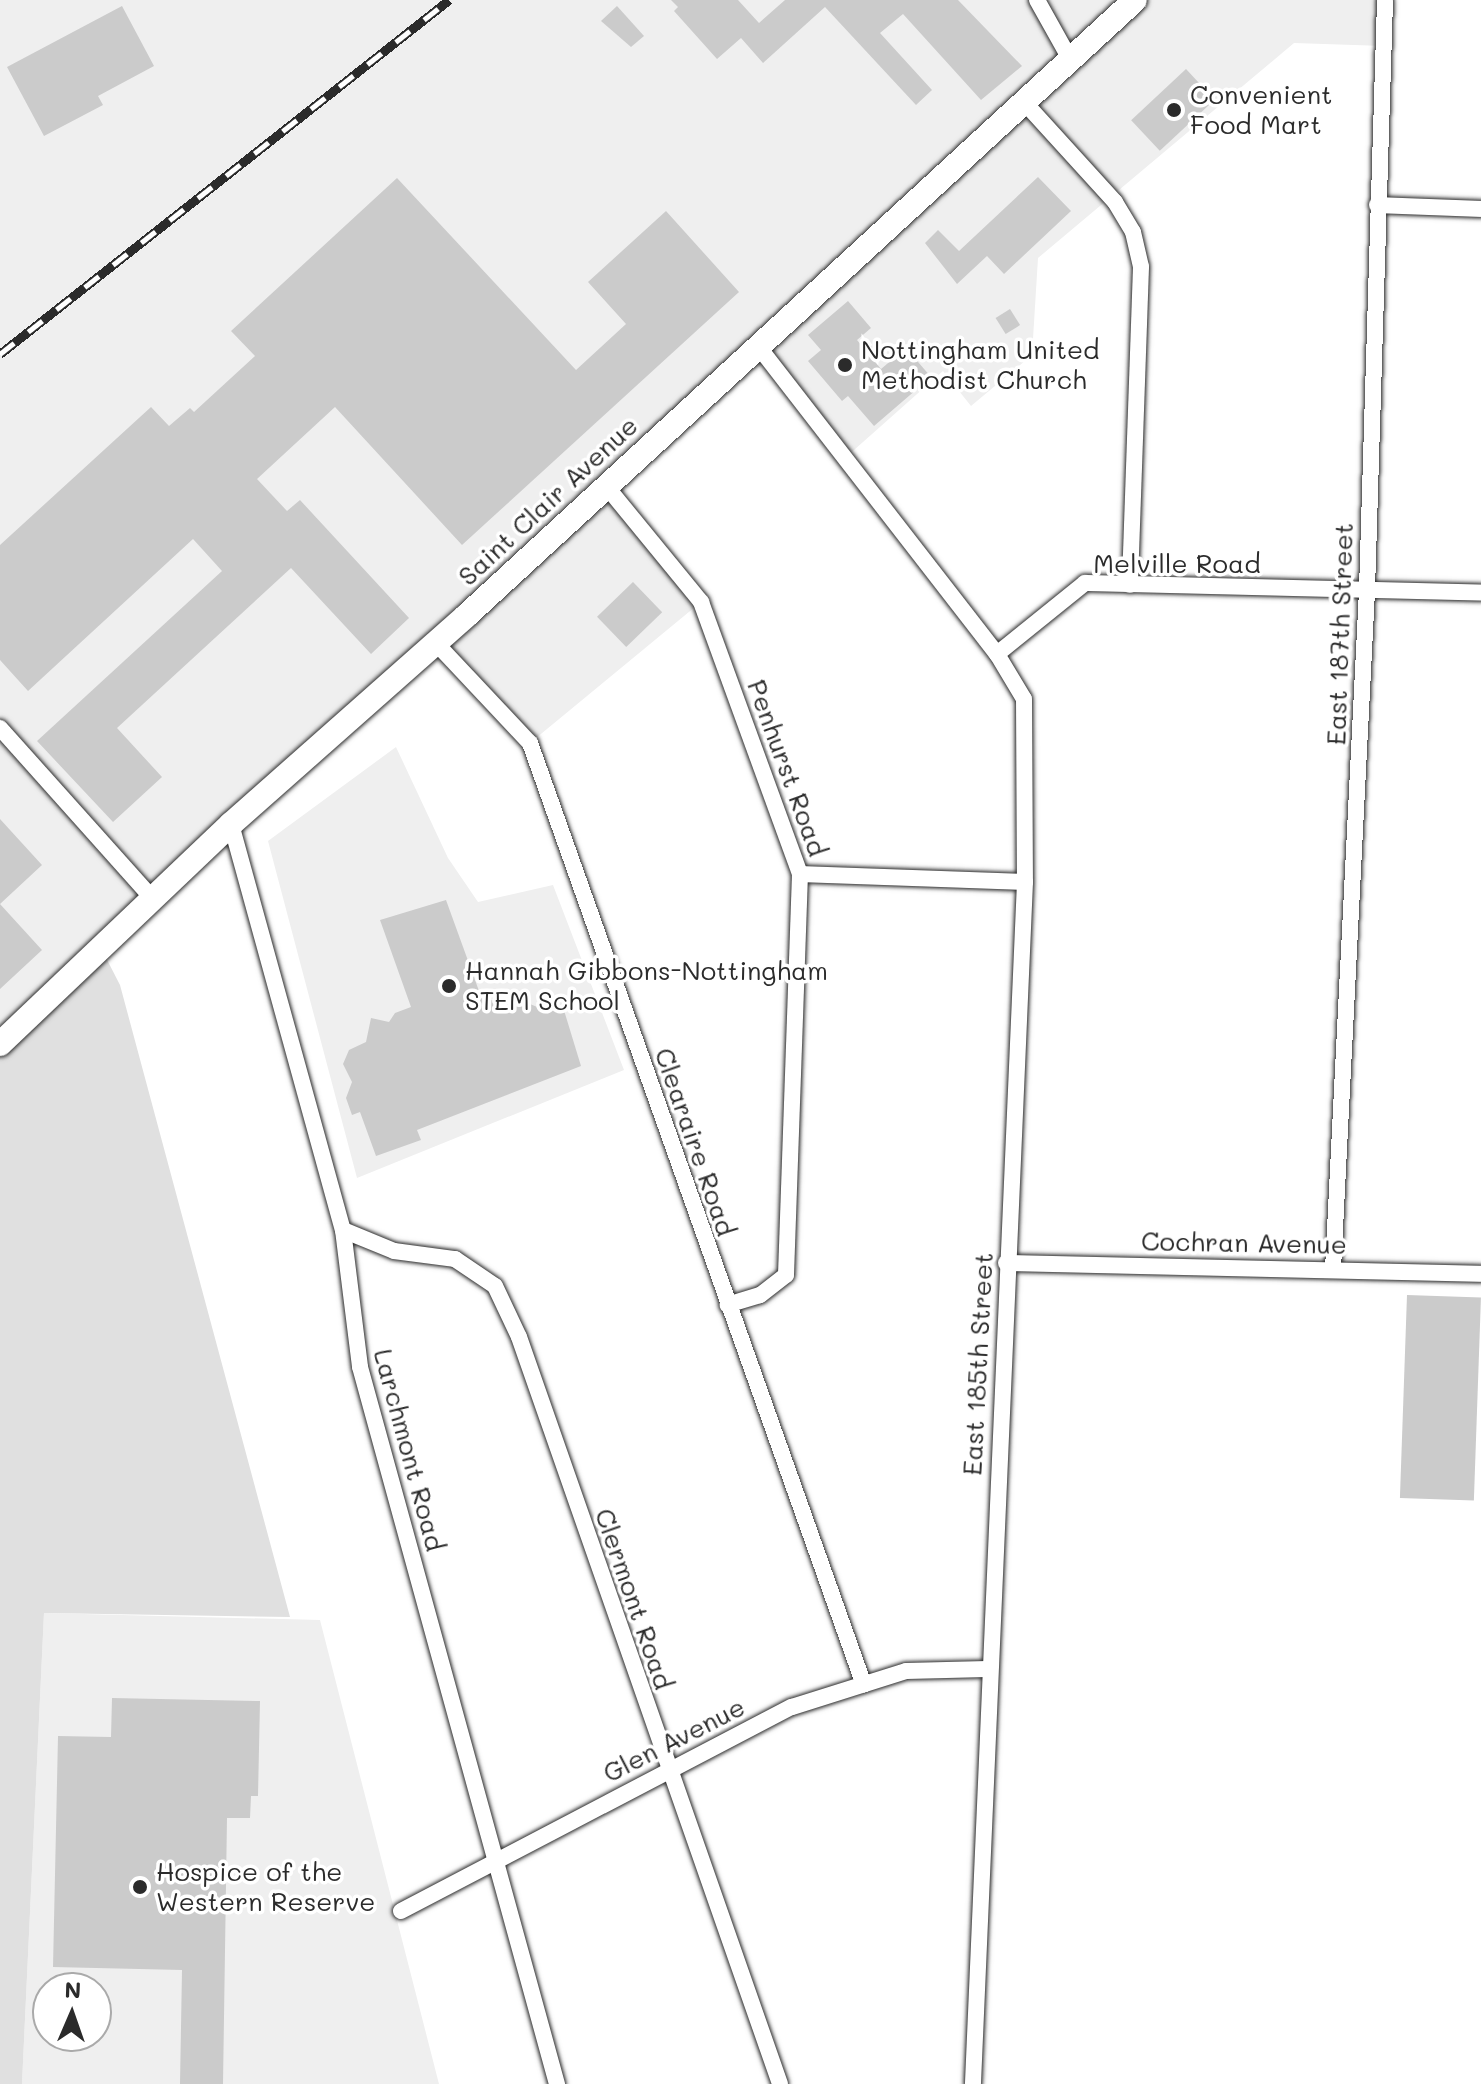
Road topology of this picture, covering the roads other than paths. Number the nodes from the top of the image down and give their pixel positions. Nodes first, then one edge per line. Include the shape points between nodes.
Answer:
1 (1037, 0) edge
2 (1135, 0) edge
3 (1385, 0) edge
4 (1070, 59) junction
5 (1025, 103) junction
6 (1377, 205) junction
7 (1481, 209) edge
8 (758, 346) junction
9 (607, 487) junction
10 (1130, 585) junction
11 (1367, 590) junction
12 (1481, 593) edge
13 (436, 643) junction
14 (997, 654) junction
15 (0, 728) edge
16 (231, 824) junction
17 (800, 874) junction
18 (1025, 882) junction
19 (154, 900) junction
20 (0, 1044) edge
21 (343, 1230) junction
22 (1006, 1263) junction
23 (1333, 1269) junction
24 (1481, 1274) edge
25 (727, 1305) junction
26 (987, 1669) junction
27 (864, 1685) junction
28 (667, 1770) junction
29 (496, 1860) junction
30 (401, 1911) dead end
31 (557, 2084) edge
32 (780, 2084) edge
33 (973, 2084) edge

1 - 4 street
2 - 4 street, Saint Clair Avenue
3 - 6 street, East 187th Street
4 - 5 street, Saint Clair Avenue
5 - 8 street, Saint Clair Avenue
5 - 10 street via 1115,202 1133,232 1141,267
6 - 7 street
6 - 11 street, East 187th Street
8 - 9 street, Saint Clair Avenue
8 - 14 street
9 - 13 street, Saint Clair Avenue
9 - 17 street, Penhurst Road via 701,602
10 - 11 street, Melville Road
10 - 14 street, Melville Road via 1085,583
11 - 12 street, Melville Road
11 - 23 street, East 187th Street
13 - 16 street, Saint Clair Avenue
13 - 25 street, Clearaire Road via 530,743
14 - 18 street, East 185th Street via 1024,699
15 - 19 street
16 - 19 street, Saint Clair Avenue
16 - 21 street, Larchmont Road
17 - 18 street
17 - 25 street, Penhurst Road via 786,1275 760,1295
18 - 22 street, East 185th Street
19 - 20 street, Saint Clair Avenue
21 - 28 street, Clermont Road via 394,1251 455,1259 495,1286 519,1337
21 - 29 street, Larchmont Road via 360,1367
22 - 23 street, Cochran Avenue
22 - 26 street, East 185th Street
23 - 24 street, Cochran Avenue
25 - 27 street, Clearaire Road
26 - 27 street, Glen Avenue via 906,1671
26 - 33 street, East 185th Street
27 - 28 street, Glen Avenue via 792,1707
28 - 29 street, Glen Avenue
28 - 32 street, Clermont Road
29 - 30 street, Glen Avenue
29 - 31 street, Larchmont Road

